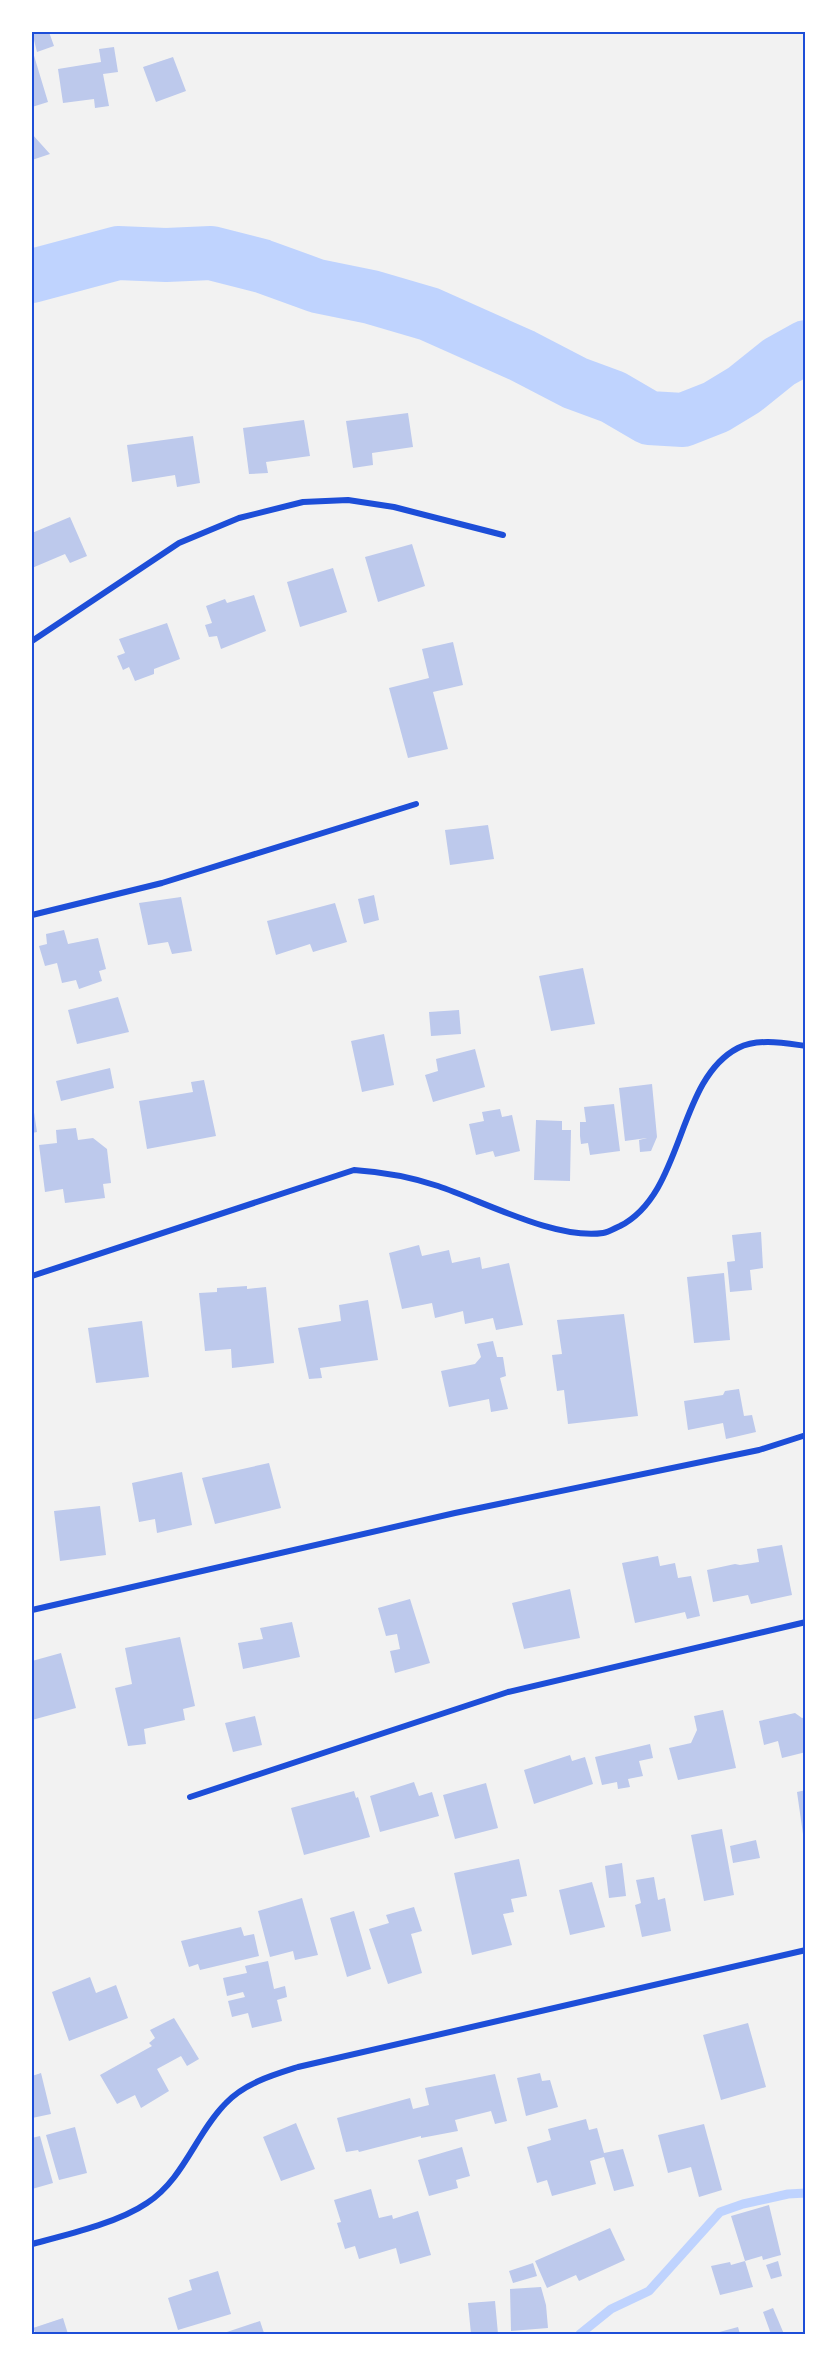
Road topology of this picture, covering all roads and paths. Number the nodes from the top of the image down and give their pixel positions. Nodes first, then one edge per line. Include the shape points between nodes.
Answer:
1 (502, 535) dead end
2 (32, 641) edge
3 (416, 804) dead end
4 (32, 915) edge
5 (806, 1046) edge
6 (32, 1276) edge
7 (806, 1435) edge
8 (32, 1610) edge
9 (806, 1622) edge
10 (190, 1797) dead end
11 (806, 1950) edge
12 (32, 2244) edge

1 - 2 street via 394,507 348,500 303,502 239,518 179,543
3 - 4 street via 162,883
5 - 6 street via 764,1042 740,1048 721,1060 705,1078 666,1170 650,1197 631,1220 605,1233 573,1234 437,1186 387,1172 354,1170
7 - 8 street via 759,1450
9 - 10 street via 508,1692
11 - 12 street via 271,2075 246,2087 226,2103 169,2184 147,2203 85,2230

